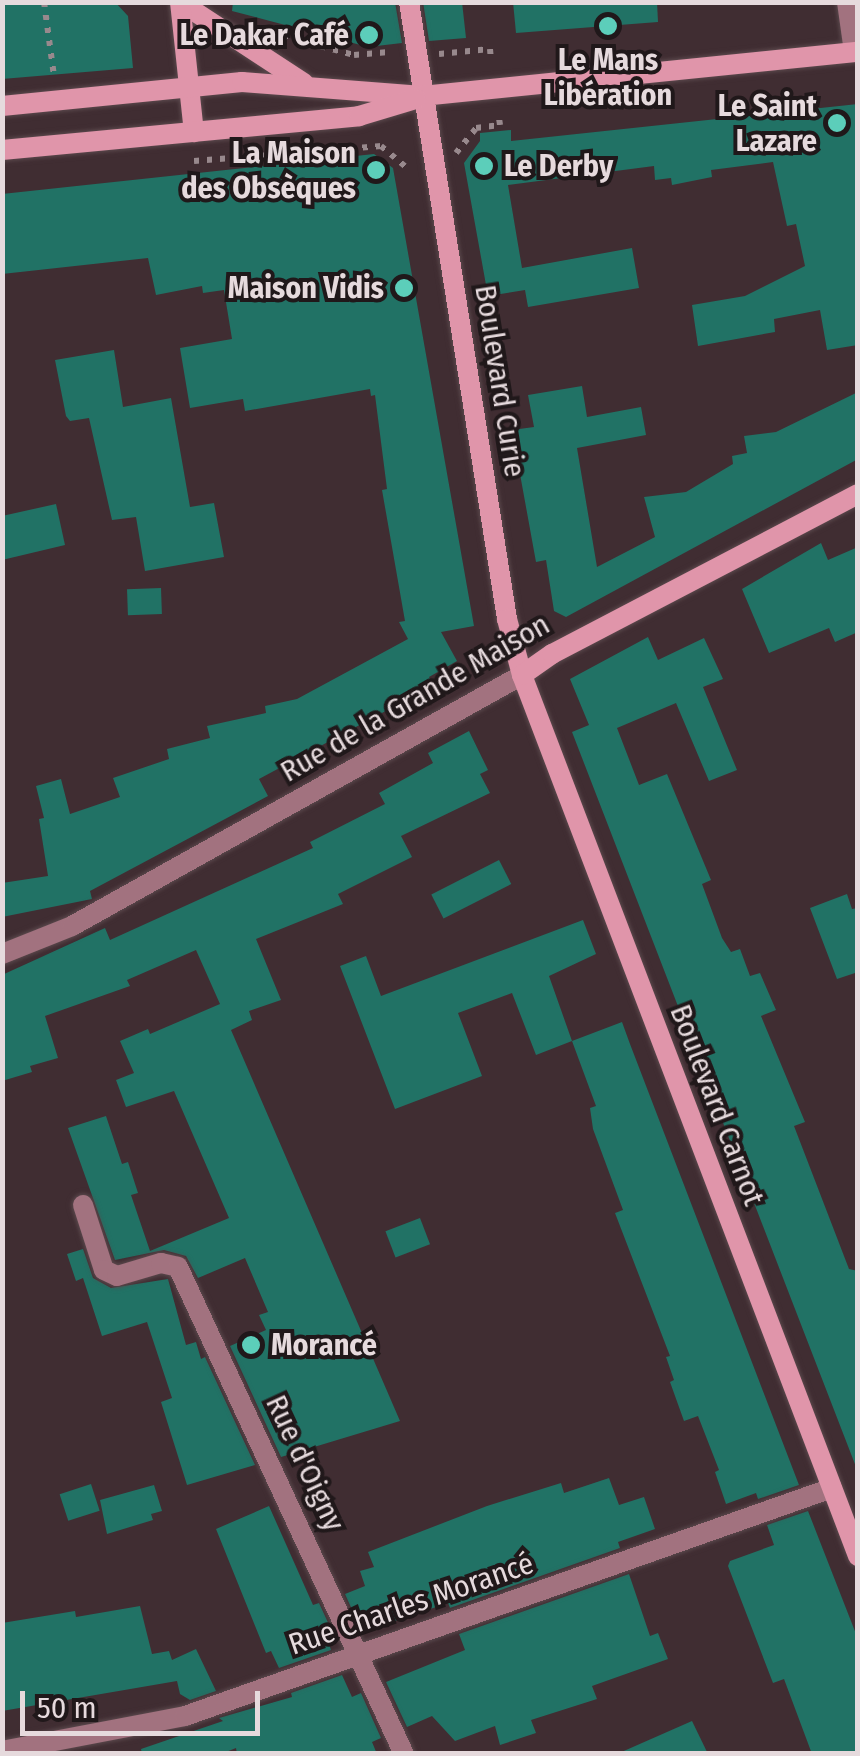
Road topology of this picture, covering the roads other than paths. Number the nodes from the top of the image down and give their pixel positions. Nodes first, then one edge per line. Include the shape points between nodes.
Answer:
1 (180, 2) edge
2 (409, 2) edge
3 (847, 2) edge
4 (856, 52) edge
5 (306, 84) junction
6 (189, 88) junction
7 (422, 96) junction
8 (2, 106) edge
9 (194, 132) junction
10 (2, 150) edge
11 (858, 494) edge
12 (522, 675) junction
13 (2, 954) edge
14 (83, 1205) dead end
15 (832, 1488) junction
16 (858, 1556) edge
17 (360, 1654) junction
18 (2, 1751) edge
19 (404, 1754) edge

1 - 5 street
1 - 6 street
2 - 7 street, Boulevard Curie
3 - 4 street
4 - 7 street
5 - 6 street
5 - 7 street
6 - 8 street
6 - 9 street
7 - 9 street via 359,116
7 - 12 street, Boulevard Curie
9 - 10 street
11 - 12 street, Rue de la Grande Maison
12 - 13 street, Rue de la Grande Maison via 72,926
12 - 15 street, Boulevard Carnot
14 - 17 street, Rue d'Oigny via 104,1270 117,1276 161,1263 178,1267
15 - 16 street, Boulevard Carnot
15 - 17 street, Rue Charles Morancé
17 - 18 street, Rue Charles Morancé via 185,1716
17 - 19 street

